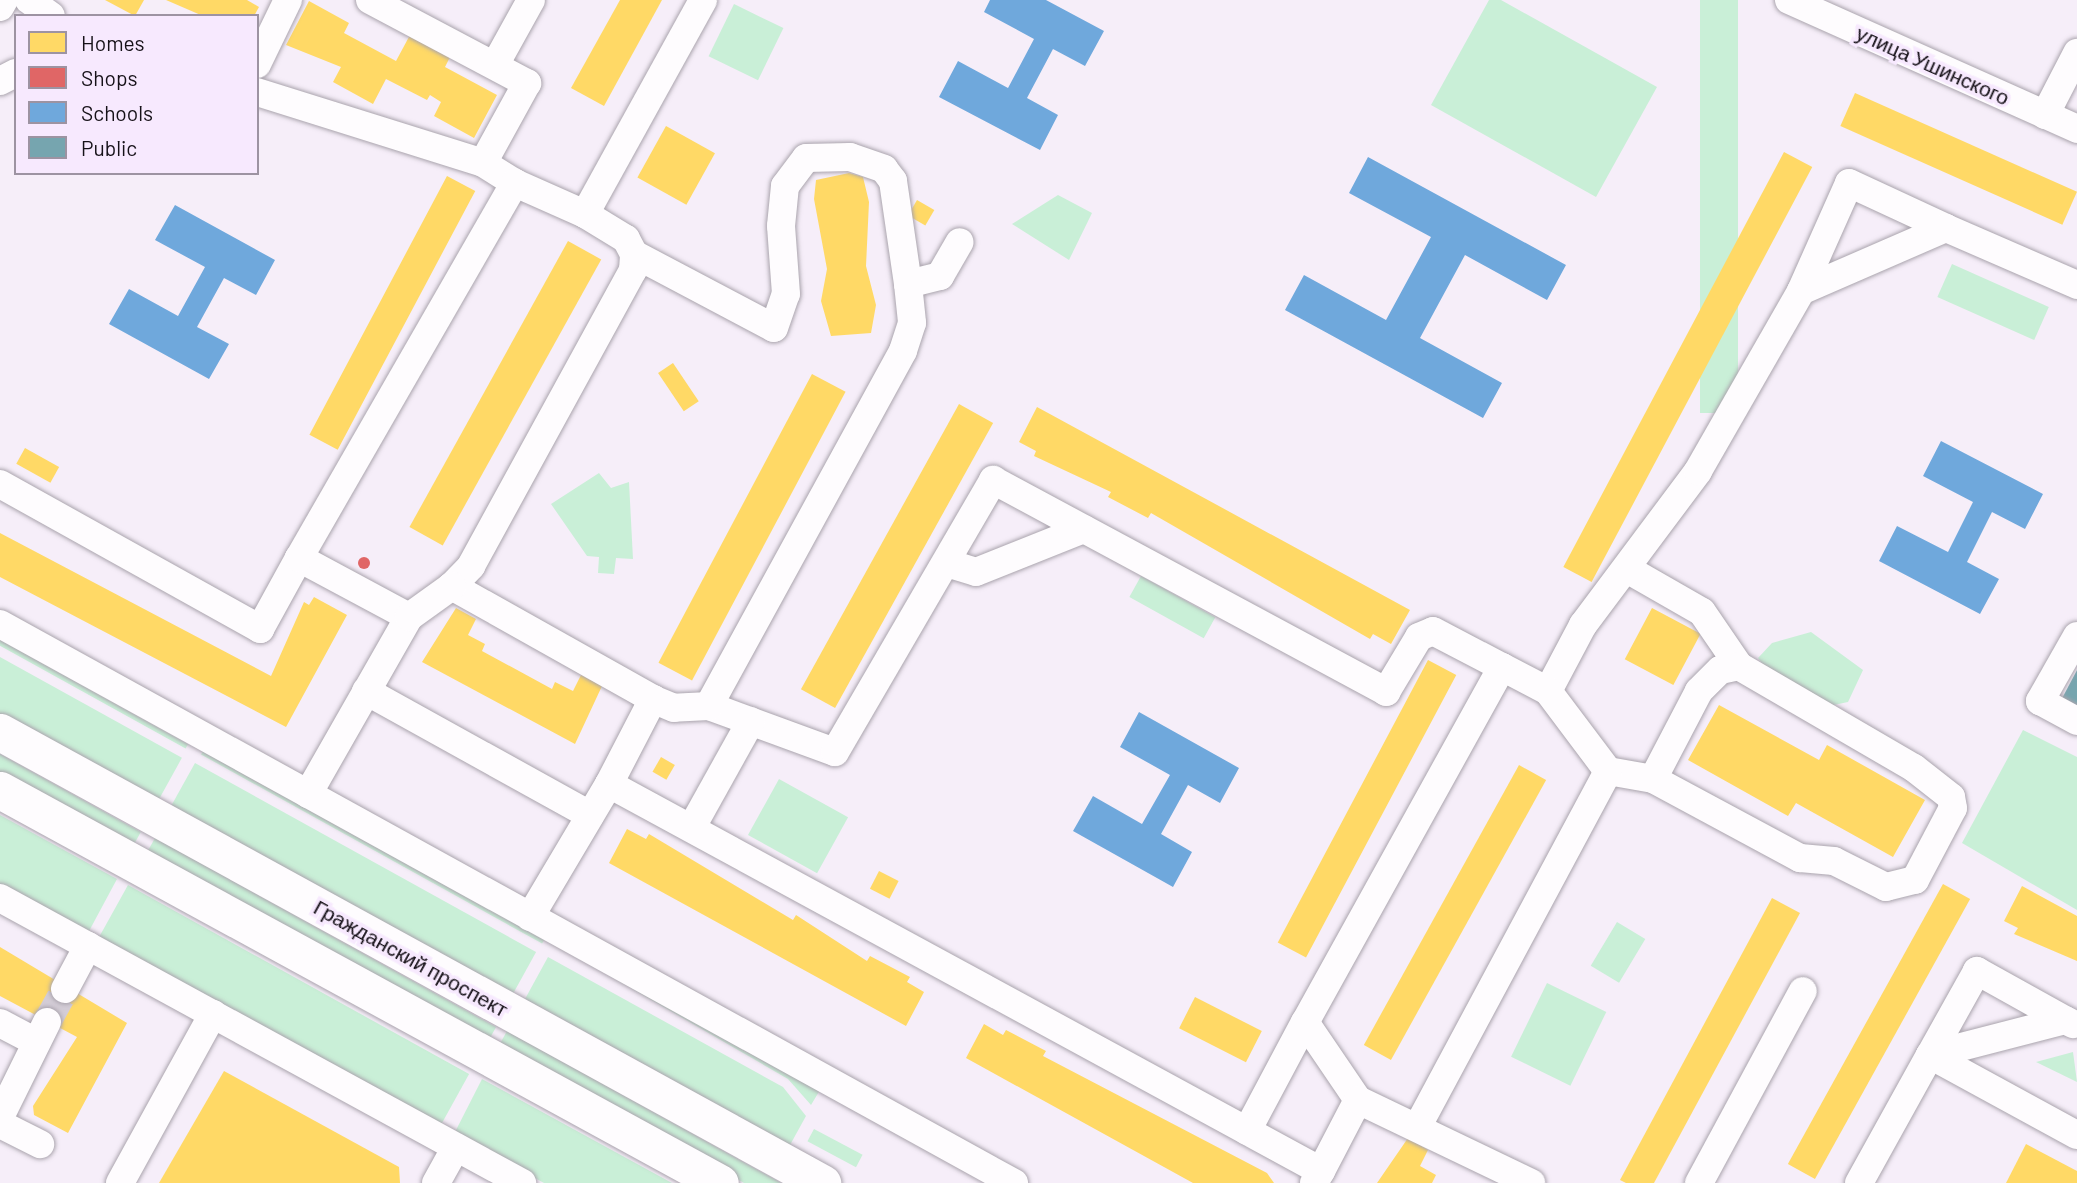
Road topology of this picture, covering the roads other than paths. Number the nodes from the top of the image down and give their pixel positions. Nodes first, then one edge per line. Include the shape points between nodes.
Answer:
1 (4, 0) edge
2 (29, 0) edge
3 (288, 0) edge
4 (370, 0) edge
5 (703, 0) edge
6 (1788, 0) edge
7 (520, 4) edge
8 (0, 7) edge
9 (1841, 11) edge
10 (48, 14) edge
11 (2077, 53) edge
12 (259, 60) edge
13 (495, 65) junction
14 (259, 93) edge
15 (2045, 115) junction
16 (2077, 130) edge
17 (483, 163) junction
18 (515, 183) junction
19 (585, 214) junction
20 (1946, 228) junction
21 (960, 242) dead end
22 (634, 254) junction
23 (908, 285) junction
24 (2077, 285) edge
25 (1801, 291) junction
26 (0, 484) edge
27 (1084, 529) junction
28 (299, 558) junction
29 (947, 563) junction
30 (1627, 569) junction
31 (452, 586) junction
32 (409, 617) junction
33 (0, 624) edge
34 (2077, 636) edge
35 (1738, 666) junction
36 (1502, 667) junction
37 (366, 691) junction
38 (1548, 691) junction
39 (653, 699) junction
40 (709, 706) junction
41 (751, 721) junction
42 (2077, 721) edge
43 (0, 732) edge
44 (1608, 771) junction
45 (1653, 779) junction
46 (609, 784) junction
47 (0, 790) edge
48 (308, 794) junction
49 (590, 815) junction
50 (692, 827) junction
51 (0, 898) edge
52 (530, 916) junction
53 (88, 946) junction
54 (65, 989) tunnel mouth
55 (1803, 991) dead end
56 (213, 1014) junction
57 (1305, 1022) junction
58 (0, 1023) edge
59 (2071, 1023) edge
60 (1930, 1055) junction
61 (1358, 1100) junction
62 (0, 1117) edge
63 (0, 1124) edge
64 (1419, 1124) junction
65 (1247, 1131) junction
66 (2077, 1135) edge
67 (0, 1136) edge
68 (0, 1143) edge
69 (40, 1144) dead end
70 (456, 1147) junction
71 (1317, 1177) edge
72 (120, 1183) edge
73 (436, 1183) edge
74 (522, 1183) edge
75 (720, 1183) edge
76 (822, 1183) edge
77 (1014, 1183) edge
78 (1531, 1183) edge
79 (1699, 1183) edge
80 (1858, 1183) edge

1 - 8 street
2 - 10 street
3 - 12 street
4 - 13 street
5 - 19 street
6 - 9 street, улица Ушинского
7 - 13 street
9 - 15 street, улица Ушинского
11 - 15 street
13 - 17 street via 527,83
14 - 17 street
15 - 16 street, улица Ушинского
17 - 18 street
18 - 19 street
18 - 28 street
19 - 22 street via 626,239
20 - 24 street
20 - 25 street
20 - 25 street via 1849,183
21 - 23 street via 940,276
22 - 23 street via 774,328 786,294 780,226 785,186 806,158 850,157 884,169 893,181
22 - 31 street via 633,270 471,566
23 - 40 street via 912,323 903,351
25 - 30 street via 1698,471
26 - 28 street via 260,629
27 - 29 street via 976,572
27 - 29 street via 993,480
27 - 36 street via 1386,692 1419,638 1433,631
28 - 32 street
29 - 41 street via 835,752
30 - 35 street via 1702,612
30 - 38 street via 1583,625
31 - 32 street
31 - 39 street
32 - 37 street
33 - 48 street
34 - 42 street via 2040,701
35 - 45 street via 1720,670 1699,691
35 - 45 street via 1914,768 1951,797 1953,808 1915,880 1886,887 1834,861 1800,858
36 - 38 street
36 - 57 street
37 - 48 street
37 - 49 street
38 - 44 street
39 - 40 street via 674,708
39 - 46 street
40 - 41 street
41 - 50 street
43 - 76 main road, Гражданский проспект
44 - 45 street
44 - 64 street
46 - 49 street
46 - 50 street
47 - 75 main road
48 - 52 street
49 - 52 street
50 - 65 street
51 - 53 street
52 - 77 street
53 - 54 street
53 - 56 street
55 - 79 street
56 - 70 street
56 - 72 street
57 - 61 street
57 - 65 street
58 - 62 street via 42,1032
59 - 60 street
59 - 60 street via 1977,971
60 - 66 street
60 - 80 street
61 - 64 street
61 - 71 street
63 - 69 street
64 - 78 street
65 - 71 street
67 - 68 street
70 - 73 street
70 - 74 street

